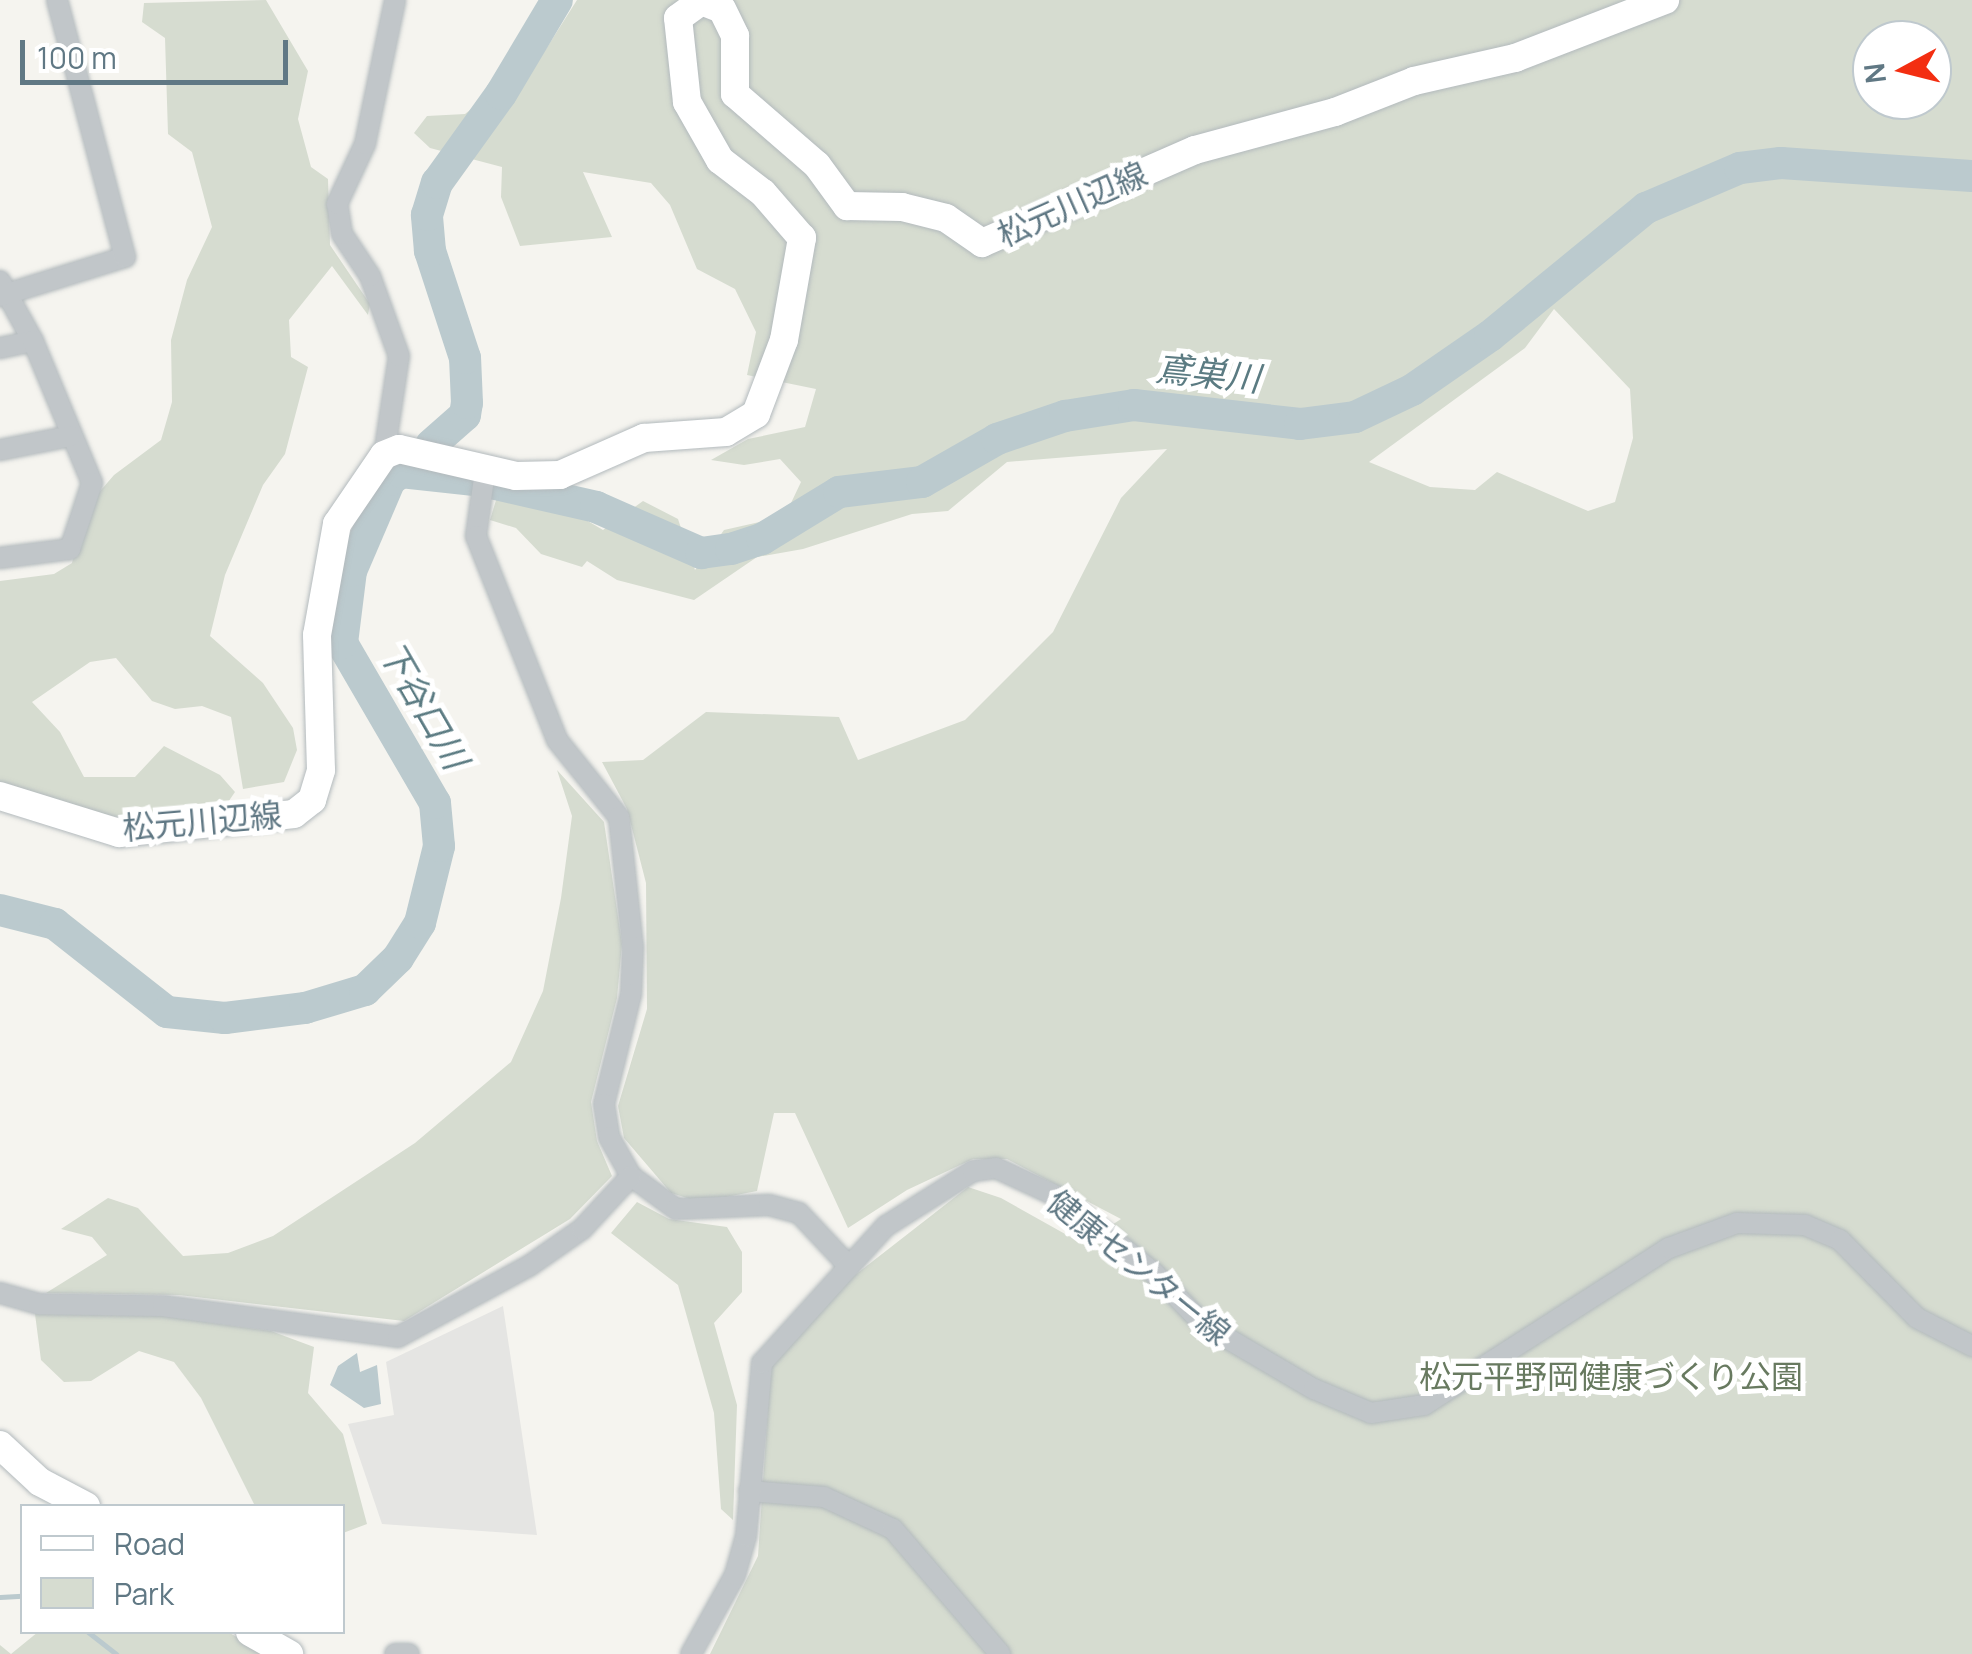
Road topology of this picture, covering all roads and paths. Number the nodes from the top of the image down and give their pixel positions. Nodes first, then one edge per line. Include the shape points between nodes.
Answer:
1 (58, 0) edge
2 (394, 0) edge
3 (1665, 0) edge
4 (1, 291) edge
5 (33, 341) junction
6 (0, 348) edge
7 (71, 436) junction
8 (0, 450) edge
9 (391, 452) junction
10 (484, 481) junction
11 (0, 558) edge
12 (0, 796) edge
13 (631, 1176) junction
14 (846, 1263) junction
15 (0, 1293) edge
16 (1972, 1346) edge
17 (0, 1445) edge
18 (749, 1490) junction
19 (82, 1504) edge
20 (254, 1634) edge
21 (289, 1654) edge
22 (395, 1654) edge
23 (409, 1654) edge
24 (692, 1654) edge
25 (1000, 1654) edge

1 - 4 street via 125,257
2 - 9 street via 365,144 336,204 342,234 370,276 399,356
3 - 10 main road, 松元川辺線 via 1515,58 1414,81 1335,112 1195,150 982,243 946,218 902,207 847,206 817,165 735,94 734,36 722,9 702,0 678,18 687,102 720,160 763,194 802,238 784,340 756,414 726,432 644,438 560,475
4 - 5 street
5 - 6 street
5 - 7 street
7 - 8 street
7 - 11 street via 92,482 70,549
9 - 10 main road, 松元川辺線 via 440,455
9 - 12 main road, 松元川辺線 via 338,524 317,635 321,770 306,807 270,818 119,833
10 - 13 street via 476,536 557,740 618,817 632,978 604,1119
13 - 14 street via 676,1209 769,1205 799,1213
13 - 15 street via 582,1230 543,1257 398,1337 163,1306 39,1304
14 - 16 street, 健康センター線 via 935,1190 959,1176 996,1168 1065,1200 1236,1346 1349,1404 1387,1414 1424,1405 1668,1248 1738,1222 1805,1225 1840,1240 1918,1318
14 - 18 street, 健康センター線 via 762,1363
17 - 19 main road via 40,1482
18 - 24 street, 健康センター線 via 735,1575
18 - 25 street via 824,1497 893,1529
20 - 21 main road
22 - 23 street

